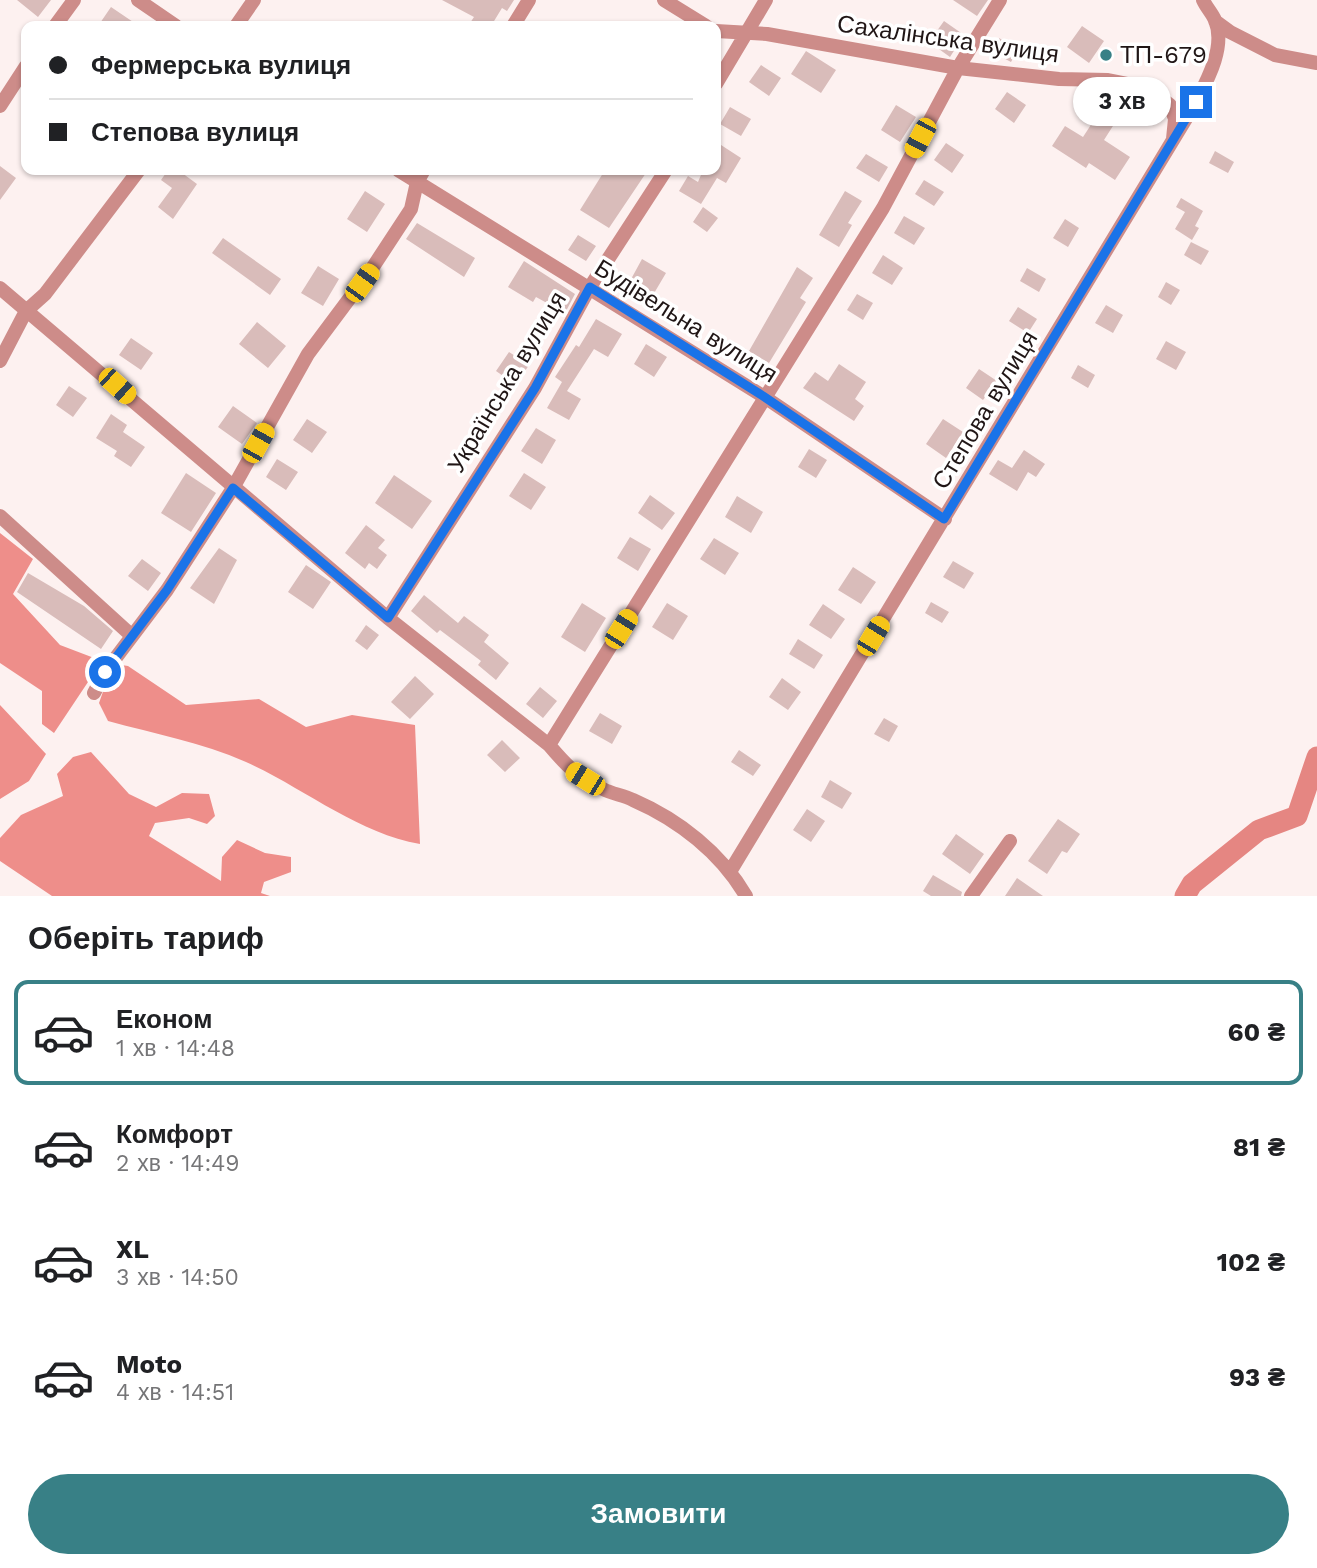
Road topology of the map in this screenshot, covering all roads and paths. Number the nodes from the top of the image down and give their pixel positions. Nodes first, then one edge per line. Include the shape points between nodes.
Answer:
1 (74, 0) edge
2 (138, 0) edge
3 (254, 0) edge
4 (529, 0) edge
5 (664, 0) edge
6 (766, 0) edge
7 (1000, 0) edge
8 (1203, 0) edge
9 (59, 21) edge
10 (169, 21) edge
11 (239, 21) edge
12 (516, 21) edge
13 (698, 21) edge
14 (1215, 21) junction
15 (721, 32) edge
16 (743, 35) junction
17 (1317, 63) edge
18 (958, 68) junction
19 (21, 74) edge
20 (721, 75) edge
21 (0, 106) edge
22 (1173, 144) junction
23 (135, 175) edge
24 (663, 175) edge
25 (421, 176) edge
26 (590, 287) junction
27 (0, 288) edge
28 (26, 311) junction
29 (0, 361) edge
30 (763, 396) junction
31 (233, 488) junction
32 (0, 516) edge
33 (944, 519) junction
34 (388, 618) junction
35 (131, 635) junction
36 (94, 693) dead end
37 (550, 745) junction
38 (1010, 841) dead end
39 (731, 870) junction
40 (746, 896) edge
41 (971, 896) edge

1 - 9 street
2 - 10 street
3 - 11 street
4 - 12 street
5 - 13 street
6 - 16 street
7 - 18 street
8 - 14 street
14 - 17 street via 1275,55
14 - 22 street, Степова вулиця via 1212,68
15 - 16 street, Сахалінська вулиця
16 - 18 street, Сахалінська вулиця via 767,34
16 - 20 street
18 - 22 street, Сахалінська вулиця via 1138,86 1170,106 1175,119
18 - 30 street via 883,208
19 - 21 street
22 - 33 street, Степова вулиця
23 - 28 street via 62,272
24 - 26 street, Українська вулиця
25 - 26 street, Будівельна вулиця
25 - 31 street via 411,209 308,354
26 - 30 street, Будівельна вулиця
26 - 34 street, Українська вулиця via 535,388
27 - 28 street
28 - 29 street
28 - 31 street
30 - 33 street, Будівельна вулиця
30 - 37 street
31 - 34 street
31 - 35 street via 167,590
32 - 35 street
33 - 39 street, Степова вулиця
34 - 37 street
35 - 36 street
37 - 39 street via 569,769 678,825
38 - 41 street
39 - 40 street

